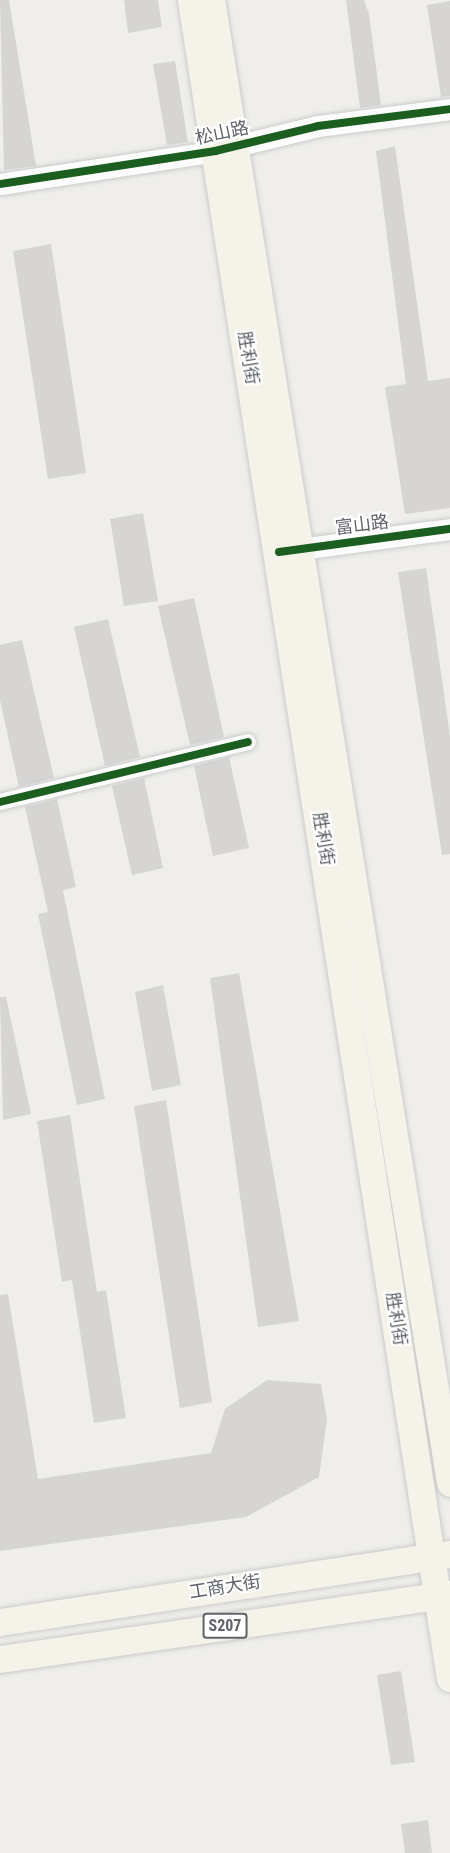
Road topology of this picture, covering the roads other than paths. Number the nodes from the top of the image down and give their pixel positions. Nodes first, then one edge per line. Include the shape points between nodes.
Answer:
1 (191, 0) edge
2 (211, 0) edge
3 (450, 109) edge
4 (225, 149) junction
5 (0, 184) edge
6 (450, 529) edge
7 (289, 550) junction
8 (248, 742) dead end
9 (0, 802) edge
10 (450, 1483) edge
11 (441, 1554) edge
12 (444, 1594) edge
13 (0, 1622) edge
14 (0, 1659) edge
15 (450, 1678) edge

1 - 4 main road, 胜利街
2 - 4 main road, 胜利街
3 - 4 street, 松山路 via 318,126
4 - 5 street, 松山路
4 - 7 main road, 胜利街
6 - 7 street, 富山路
7 - 10 main road, 胜利街
7 - 11 main road, 胜利街
8 - 9 street
11 - 12 main road, 胜利街
11 - 13 main road, 工商大街 / S207
12 - 14 main road, S207
12 - 15 main road, 胜利街

